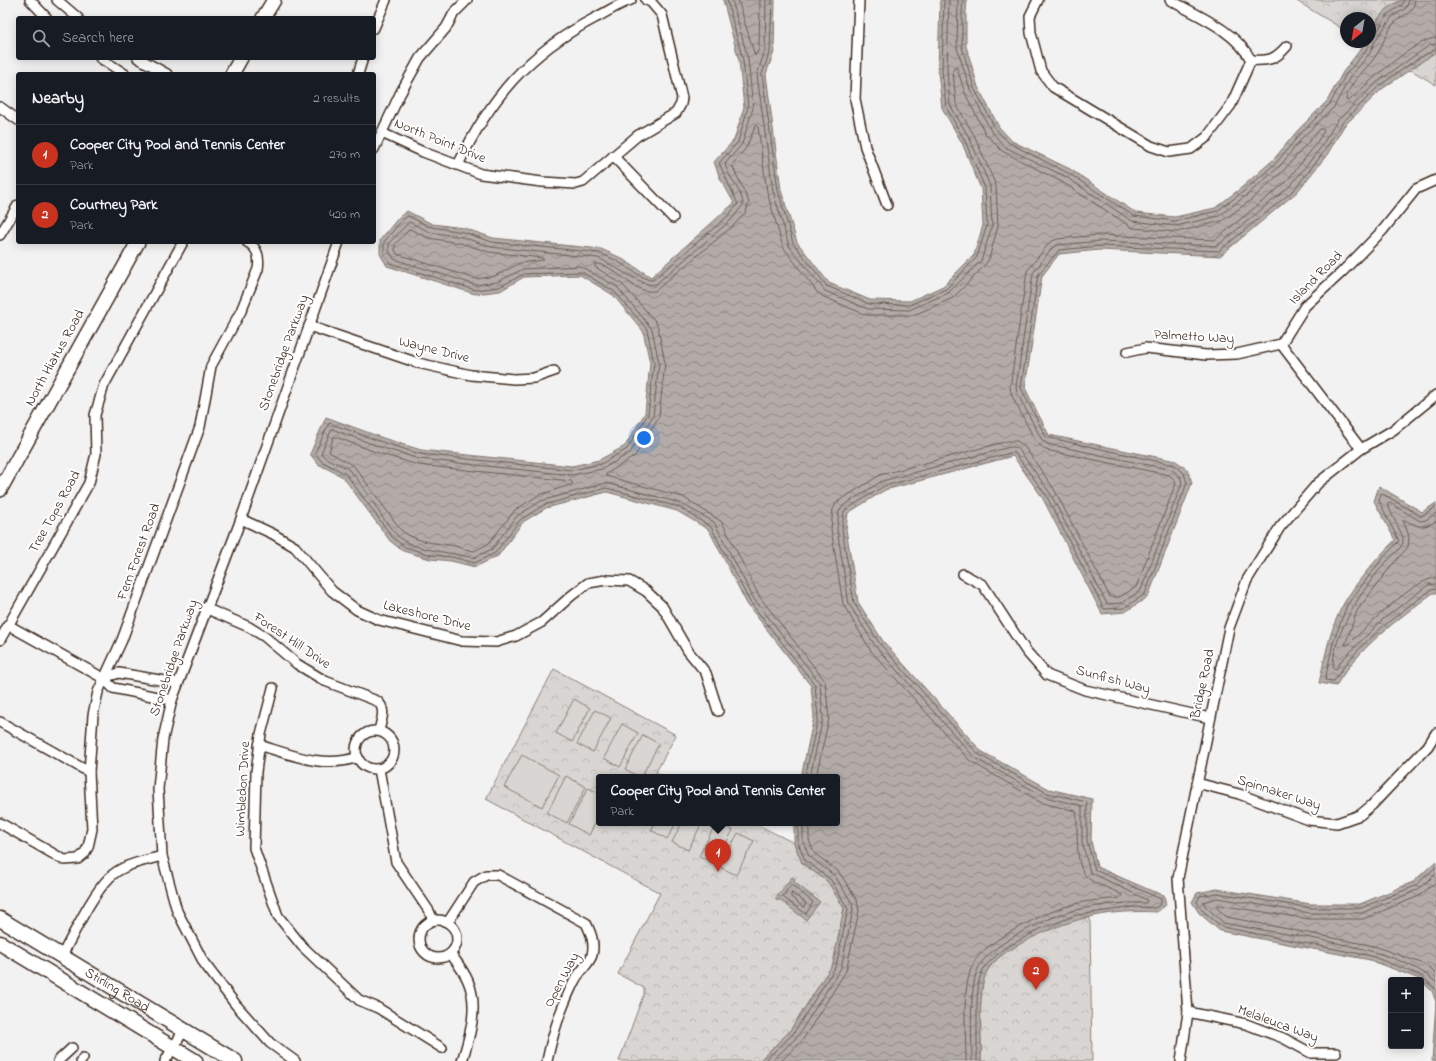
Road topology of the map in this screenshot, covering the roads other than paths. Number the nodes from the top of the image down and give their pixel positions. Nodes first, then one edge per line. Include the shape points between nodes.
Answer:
1 (30, 0) edge
2 (57, 0) edge
3 (274, 0) edge
4 (386, 0) edge
5 (467, 0) edge
6 (631, 0) edge
7 (646, 0) edge
8 (859, 0) edge
9 (1038, 0) edge
10 (1170, 0) edge
11 (45, 16) edge
12 (76, 16) edge
13 (264, 16) edge
14 (376, 23) edge
15 (1287, 46) dead end
16 (103, 60) edge
17 (142, 60) edge
18 (240, 60) edge
19 (362, 60) edge
20 (1251, 60) junction
21 (122, 72) edge
22 (163, 72) edge
23 (233, 72) edge
24 (359, 72) edge
25 (0, 107) edge
26 (16, 119) edge
27 (382, 133) junction
28 (376, 145) edge
29 (613, 156) junction
30 (458, 165) junction
31 (1436, 180) edge
32 (887, 205) dead end
33 (16, 208) edge
34 (673, 218) dead end
35 (0, 235) edge
36 (137, 244) edge
37 (183, 244) edge
38 (249, 244) edge
39 (338, 244) edge
40 (309, 326) junction
41 (1281, 344) junction
42 (1127, 352) dead end
43 (554, 371) dead end
44 (1436, 395) edge
45 (1361, 449) junction
46 (0, 490) edge
47 (240, 519) junction
48 (963, 574) dead end
49 (205, 608) junction
50 (8, 624) junction
51 (0, 640) edge
52 (103, 678) junction
53 (177, 683) junction
54 (273, 688) dead end
55 (172, 700) junction
56 (718, 711) dead end
57 (1210, 718) junction
58 (0, 722) edge
59 (379, 731) junction
60 (1436, 733) edge
61 (260, 745) junction
62 (358, 757) junction
63 (379, 769) junction
64 (89, 772) junction
65 (1197, 783) junction
66 (0, 824) edge
67 (162, 856) junction
68 (0, 919) edge
69 (433, 920) junction
70 (448, 922) junction
71 (0, 943) edge
72 (451, 954) junction
73 (62, 957) junction
74 (1188, 1012) junction
75 (184, 1030) junction
76 (72, 1048) dead end
77 (173, 1048) junction
78 (442, 1048) dead end
79 (1336, 1053) dead end
80 (58, 1061) edge
81 (165, 1061) edge
82 (195, 1061) edge
83 (235, 1061) edge
84 (295, 1061) edge
85 (462, 1061) edge
86 (547, 1061) edge
87 (1181, 1061) edge

1 - 11 street
2 - 12 street
3 - 13 street
4 - 14 street
5 - 27 street via 420,58
6 - 30 street via 573,30 528,65 504,88 491,106
7 - 29 street via 662,15 682,98 679,109 672,117 636,136
8 - 32 street via 855,98 865,147
9 - 20 street via 1030,16 1030,24 1041,71 1053,87 1151,146 1169,152 1191,149 1207,137 1231,106
10 - 20 street via 1232,37 1244,47
15 - 20 street via 1278,57 1265,61
16 - 21 street
17 - 22 street
18 - 23 street
19 - 24 street
25 - 26 street
27 - 28 street
27 - 30 street, North Point Drive
29 - 30 street, North Point Drive via 583,182 576,184 481,174
29 - 34 street
31 - 41 street, Island Road via 1416,188 1378,235 1305,306
33 - 35 street
36 - 46 street, North Hiatus Road
37 - 50 street, Tree Tops Road via 104,385 95,415 96,454 89,483
38 - 52 street, Fern Forest Road via 258,252 258,269 241,311 211,366 200,427 122,640
39 - 40 street, Stonebridge Parkway
40 - 43 street, Wayne Drive via 418,363 471,375 514,379 534,378
40 - 47 street, Stonebridge Parkway
41 - 42 street, Palmetto Way via 1237,354 1206,355 1146,348
41 - 45 street
44 - 45 street, Bridge Road via 1393,430
45 - 57 street, Bridge Road via 1318,483 1280,527 1247,580 1229,628
47 - 49 street, Stonebridge Parkway
47 - 56 street, Lakeshore Drive via 295,547 332,591 357,610 378,620 462,641 496,642 516,636 542,622 588,583 606,580 628,581 646,591 662,606 688,651 706,673
48 - 57 street, Sunfish Way via 983,585 1026,651 1047,675 1085,690
49 - 53 street, Stonebridge Parkway
49 - 59 street, Forest Hill Drive via 249,627 297,664 326,681 377,701 381,704 383,714
50 - 51 street, Tree Tops Road
50 - 52 street
52 - 53 street via 119,673
52 - 55 street via 113,688
52 - 64 street, Fern Forest Road via 93,715
53 - 55 street, Stonebridge Parkway
54 - 61 street, Wimbledon Drive
55 - 67 street, Stonebridge Parkway via 163,739 158,789
57 - 65 street, Bridge Road
58 - 64 street
59 - 62 street via 361,736 356,748
59 - 63 street via 390,737 395,748 392,760
60 - 65 street, Spinnaker Way via 1428,746 1372,805 1360,815 1337,823 1309,820 1239,794
61 - 62 street via 324,763 337,763
61 - 78 street, Wimbledon Drive via 256,772 254,848 278,916 302,946 359,1000 378,1008
62 - 63 street via 369,768
63 - 69 street via 396,862
64 - 66 street, Fern Forest Road via 92,829 91,839 84,854 70,861 57,857
65 - 74 street, Bridge Road via 1178,878
67 - 73 street via 130,865 109,877 94,898
67 - 84 street, Stonebridge Parkway via 178,911 204,962 270,1043
68 - 73 main road, Stirling Road
69 - 70 street
69 - 72 street via 423,927 420,933 420,946 434,958
70 - 72 street via 458,937
70 - 86 street, Open Way via 474,882 486,875 498,875 586,923 593,935 592,956 578,974 562,1005
71 - 77 main road, Stirling Road
72 - 85 street via 468,980 472,993 470,1035
73 - 75 main road, Stirling Road
74 - 79 street, Melaleuca Way via 1246,1024 1283,1038 1311,1053
74 - 87 street, Bridge Road
75 - 77 street
75 - 83 main road, Stirling Road
76 - 80 street
77 - 81 street
77 - 82 main road, Stirling Road

